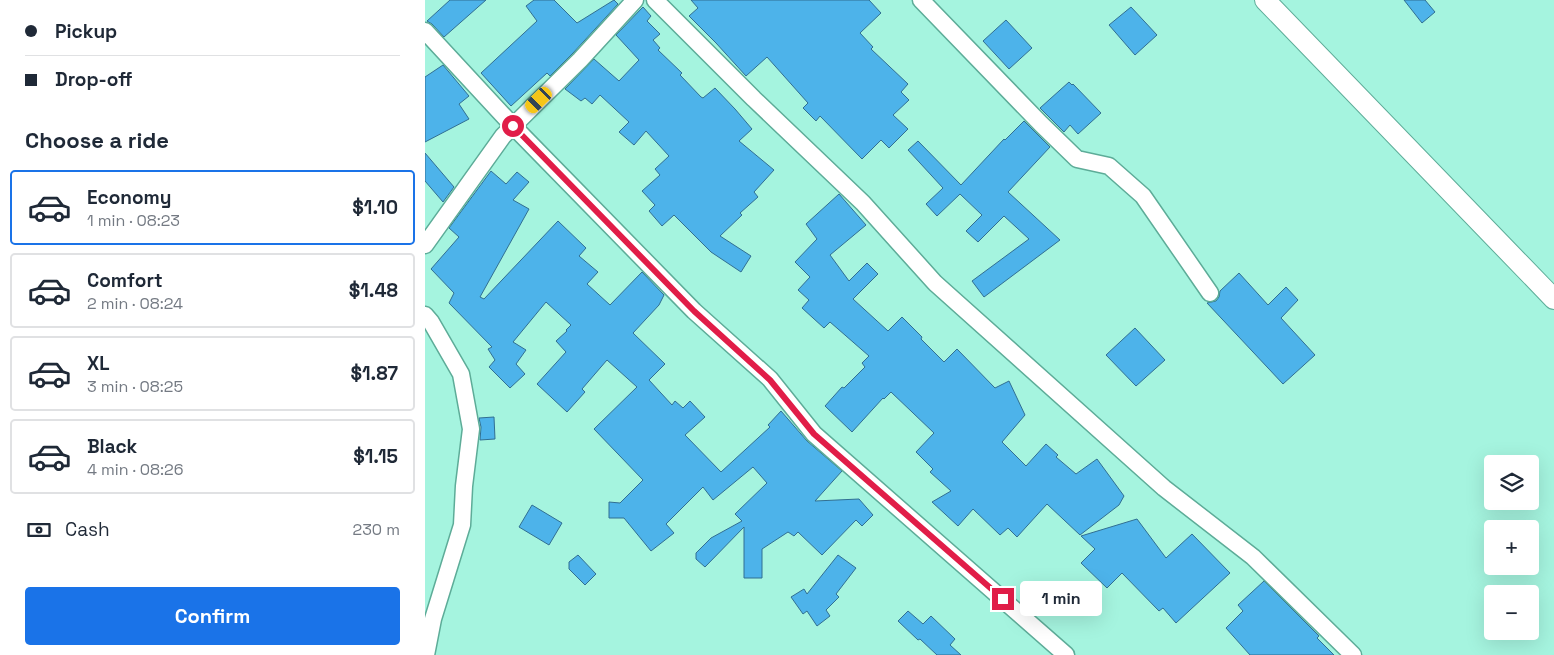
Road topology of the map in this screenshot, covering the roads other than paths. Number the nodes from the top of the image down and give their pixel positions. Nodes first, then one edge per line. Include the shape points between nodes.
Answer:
1 (635, 0) edge
2 (655, 0) edge
3 (921, 0) edge
4 (1265, 0) edge
5 (425, 31) edge
6 (513, 126) junction
7 (425, 245) edge
8 (1210, 292) dead end
9 (1554, 300) edge
10 (425, 315) edge
11 (426, 655) edge
12 (1066, 655) edge
13 (1353, 655) edge

1 - 6 street
2 - 13 street via 863,203 935,283 1164,488 1253,557
3 - 8 street via 1077,159 1109,166 1143,196
4 - 9 street
5 - 6 street
6 - 7 street
6 - 12 street via 694,311 770,380 814,434
10 - 11 street via 461,374 471,429 463,525 433,619

